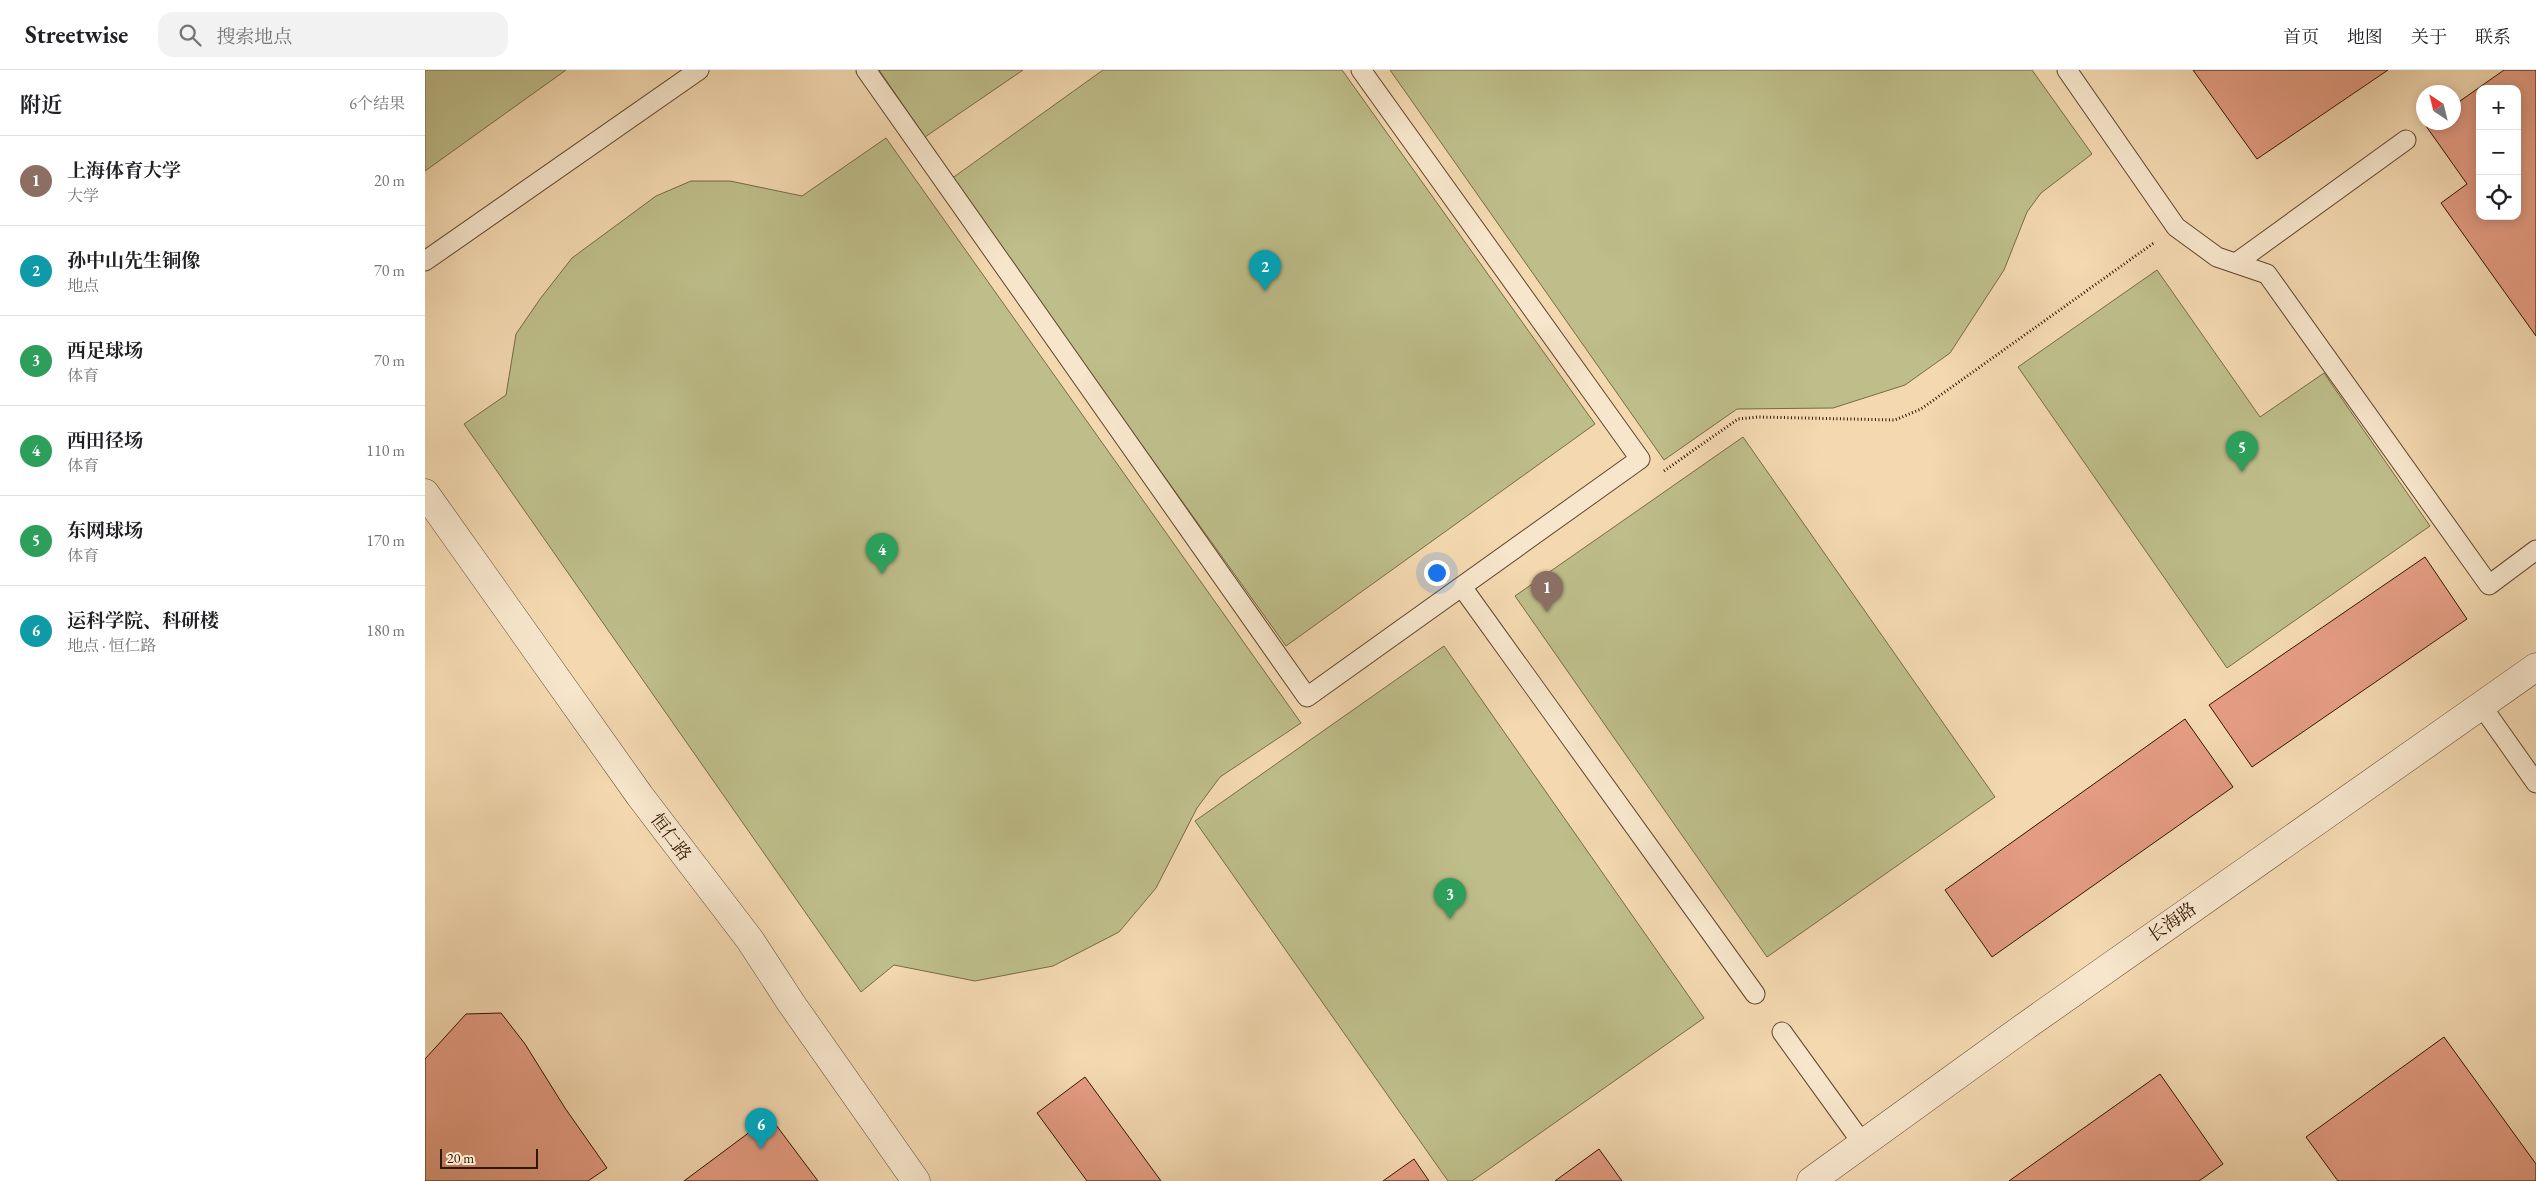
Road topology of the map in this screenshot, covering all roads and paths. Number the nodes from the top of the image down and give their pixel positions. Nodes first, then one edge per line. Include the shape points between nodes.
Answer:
1 (699, 70) edge
2 (866, 70) edge
3 (1361, 70) edge
4 (2067, 70) edge
5 (2406, 140) dead end
6 (2176, 227) junction
7 (425, 261) edge
8 (2236, 263) junction
9 (1640, 458) junction
10 (425, 493) edge
11 (2536, 550) edge
12 (1462, 587) junction
13 (2536, 667) edge
14 (2481, 705) junction
15 (2536, 782) edge
16 (1755, 994) dead end
17 (1782, 1032) dead end
18 (1863, 1144) junction
19 (916, 1181) edge
20 (1811, 1181) edge

1 - 7 lane
2 - 12 lane via 1307,697
3 - 9 lane
4 - 6 lane
5 - 8 lane
6 - 8 lane via 2217,257
6 - 9 path via 1921,409 1895,420 1738,419 1654,478
8 - 11 lane via 2267,274 2489,585
9 - 12 lane
10 - 19 street, 恒仁路 via 640,796 750,940
12 - 16 lane
13 - 14 street, 长海路
14 - 15 lane
14 - 18 street, 长海路
17 - 18 lane
18 - 20 street, 长海路

